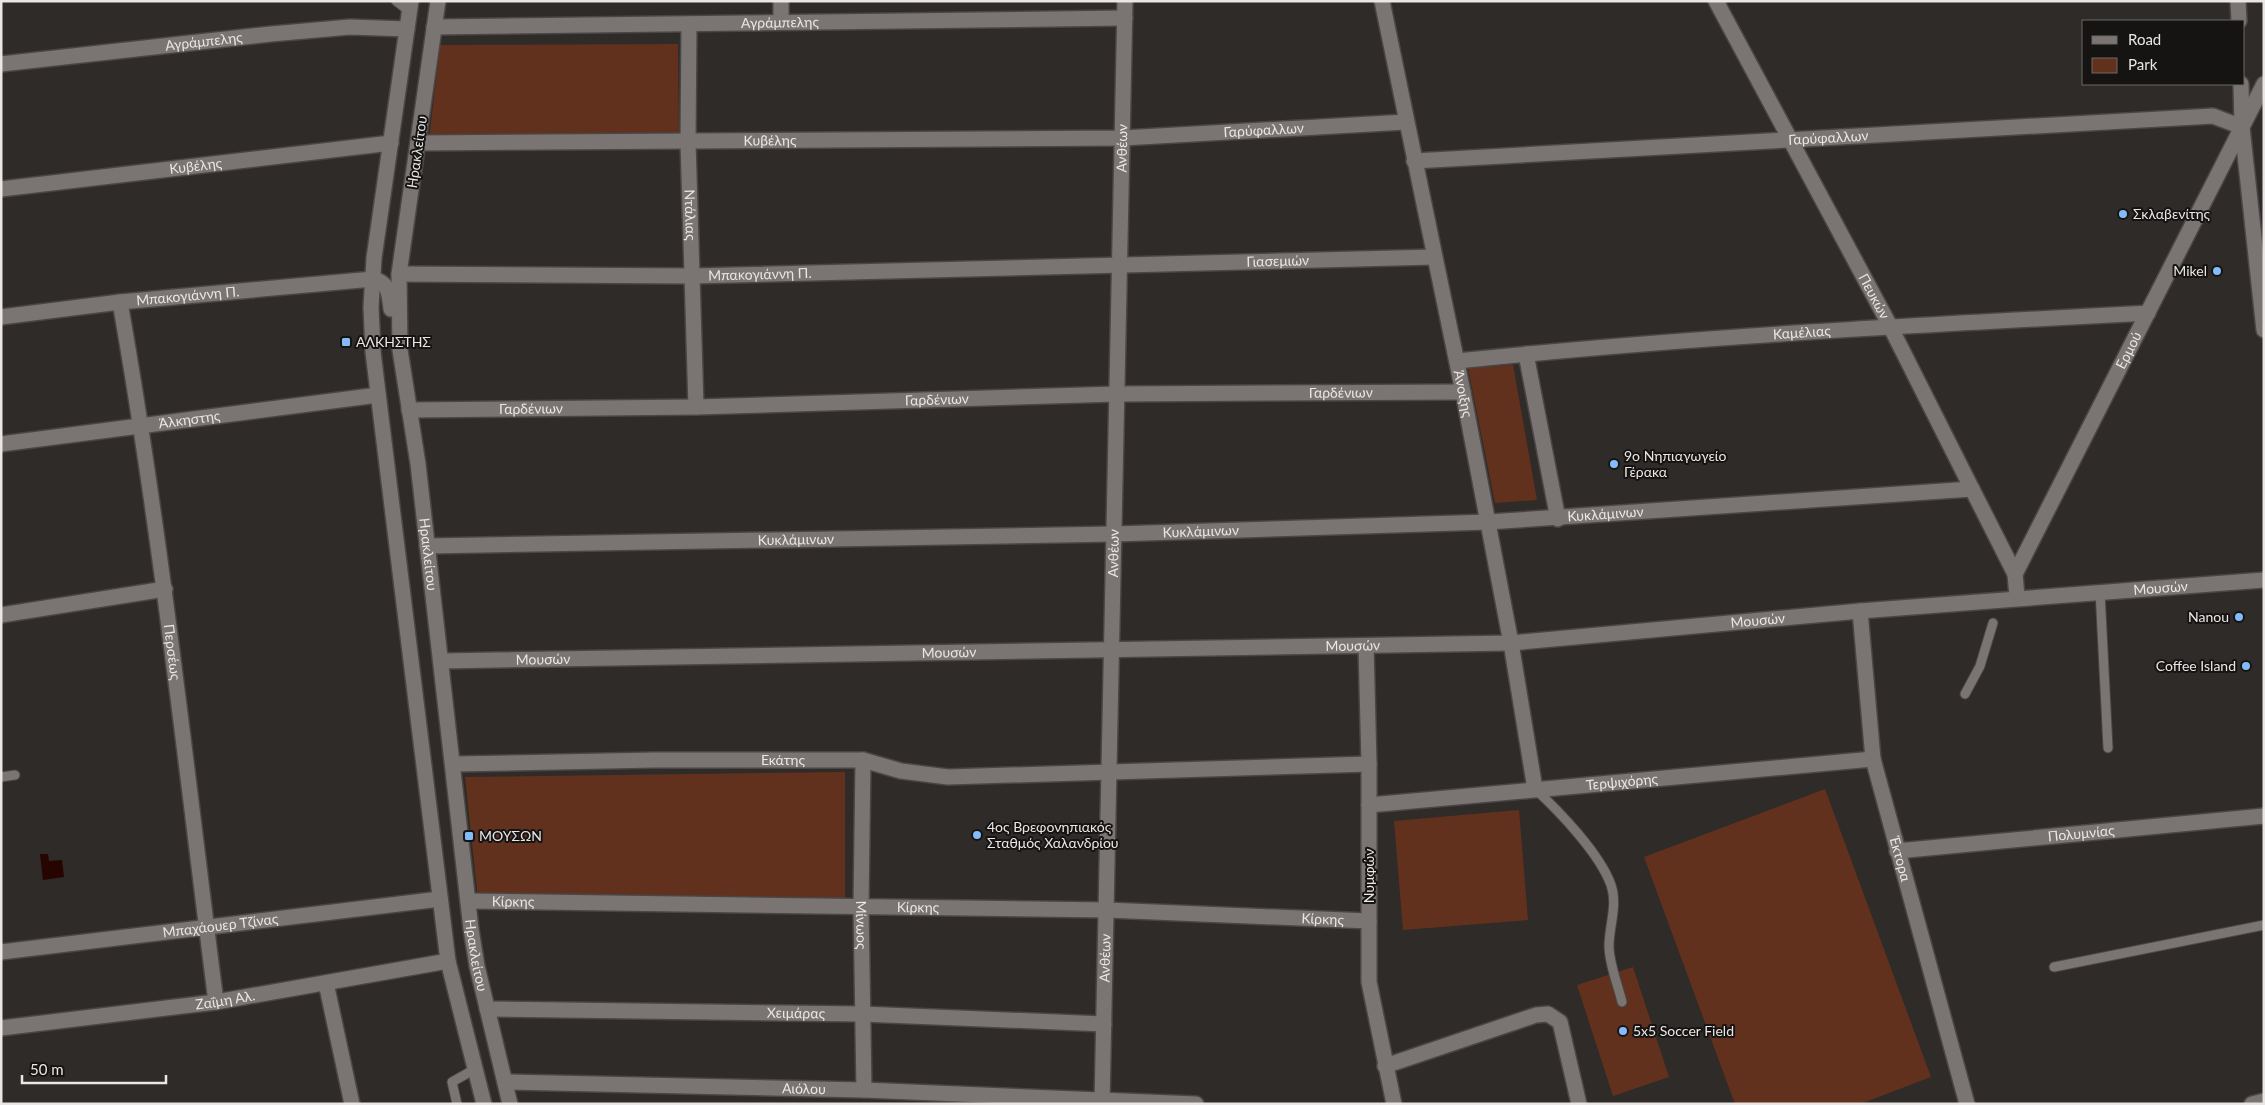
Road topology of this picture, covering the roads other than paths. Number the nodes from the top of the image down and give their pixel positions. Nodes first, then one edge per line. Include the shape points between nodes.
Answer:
1 (396, 1) edge
2 (438, 1) edge
3 (781, 1) edge
4 (1126, 1) edge
5 (1382, 1) edge
6 (1716, 1) edge
7 (2238, 1) edge
8 (410, 6) edge
9 (1125, 18) junction
10 (2239, 20) edge
11 (781, 21) junction
12 (688, 24) junction
13 (434, 26) junction
14 (407, 29) junction
15 (1, 64) edge
16 (2264, 84) edge
17 (2241, 85) edge
18 (1406, 122) junction
19 (2242, 127) junction
20 (1123, 138) junction
21 (1790, 141) junction
22 (688, 142) junction
23 (391, 143) junction
24 (418, 143) junction
25 (1414, 161) junction
26 (1, 189) edge
27 (1434, 257) junction
28 (1120, 265) junction
29 (2261, 272) edge
30 (400, 274) junction
31 (692, 276) junction
32 (373, 279) junction
33 (120, 302) junction
34 (2148, 313) junction
35 (1, 317) edge
36 (1890, 326) junction
37 (2264, 330) edge
38 (1526, 354) junction
39 (1457, 361) junction
40 (402, 362) junction
41 (1463, 392) junction
42 (1118, 394) junction
43 (378, 395) junction
44 (696, 407) junction
45 (409, 410) junction
46 (142, 426) junction
47 (1, 444) edge
48 (1972, 489) junction
49 (1558, 518) junction
50 (1488, 522) junction
51 (1114, 534) junction
52 (427, 546) junction
53 (2015, 574) junction
54 (2264, 580) edge
55 (164, 589) junction
56 (2100, 591) junction
57 (2017, 597) junction
58 (1860, 610) junction
59 (1, 614) edge
60 (1993, 624) dead end
61 (1511, 643) junction
62 (1366, 646) junction
63 (1112, 649) junction
64 (441, 661) junction
65 (1965, 694) dead end
66 (2108, 748) dead end
67 (1873, 759) junction
68 (863, 760) junction
69 (454, 764) junction
70 (1369, 764) junction
71 (1109, 771) junction
72 (15, 775) dead end
73 (1, 777) edge
74 (1535, 789) junction
75 (1369, 805) junction
76 (2264, 816) edge
77 (1897, 851) junction
78 (440, 899) junction
79 (468, 901) junction
80 (862, 907) junction
81 (1107, 910) junction
82 (1369, 921) junction
83 (2264, 925) edge
84 (206, 926) junction
85 (1, 952) edge
86 (448, 961) junction
87 (2054, 967) dead end
88 (326, 983) junction
89 (216, 1002) junction
90 (1622, 1002) dead end
91 (487, 1009) junction
92 (862, 1014) junction
93 (1104, 1024) junction
94 (1, 1028) edge
95 (1385, 1066) junction
96 (475, 1069) junction
97 (505, 1082) junction
98 (864, 1090) junction
99 (919, 1098) edge
100 (2264, 1101) edge
101 (1103, 1102) edge
102 (352, 1104) edge
103 (457, 1104) edge
104 (484, 1104) edge
105 (510, 1104) edge
106 (1196, 1104) edge
107 (1394, 1104) edge
108 (1579, 1104) edge
109 (1967, 1104) edge
110 (2252, 1104) edge

1 - 8 lane
2 - 13 street, Ηρακλείτου
3 - 11 street
4 - 9 street, Ανθέων
5 - 18 street, Άνοιξης
6 - 21 street, Πευκών
7 - 10 street
8 - 14 street, Ηρακλείτου
9 - 11 street, Αγράμπελης
9 - 20 street, Ανθέων
11 - 12 street, Αγράμπελης
12 - 13 street, Αγράμπελης
12 - 22 street, Ντάλιας
13 - 24 street, Ηρακλείτου
14 - 15 street, Αγράμπελης via 350,27
14 - 23 street, Ηρακλείτου
16 - 19 street, Ερμού
17 - 19 street
18 - 20 street, Γαρύφαλλων
18 - 25 street, Άνοιξης
19 - 21 street, Γαρύφαλλων via 2213,116
19 - 29 street
19 - 34 street, Ερμού
20 - 22 street, Κυβέλης
20 - 28 street, Ανθέων
21 - 25 street, Γαρύφαλλων
21 - 36 street, Πευκών
22 - 24 street, Κυβέλης
22 - 31 street, Ντάλιας
23 - 26 street, Κυβέλης
23 - 32 street, Ηρακλείτου
24 - 30 street, Ηρακλείτου
25 - 27 street, Άνοιξης
27 - 28 street, Γιασεμιών
27 - 39 street, Άνοιξης
28 - 31 street, Μπακογιάννη Π.
28 - 42 street, Ανθέων
29 - 37 street
30 - 31 street, Μπακογιάννη Π.
30 - 40 street, Ηρακλείτου via 398,305
31 - 44 street, Ντάλιας
32 - 33 street, Μπακογιάννη Π.
32 - 40 street via 388,287 393,334
32 - 43 street, Ηρακλείτου via 371,307
33 - 35 street, Μπακογιάννη Π.
33 - 46 street, Περσέως
34 - 36 street, Καμέλιας
34 - 53 street, Ερμού
36 - 38 street, Καμέλιας
36 - 48 street, Πευκών
38 - 39 street, Καμέλιας
38 - 49 street
39 - 41 street, Άνοιξης
40 - 45 street, Ηρακλείτου
41 - 42 street, Γαρδένιων
41 - 50 street, Άνοιξης
42 - 44 street, Γαρδένιων
42 - 51 street, Ανθέων
43 - 46 street, Άλκηστης
43 - 78 street, Ηρακλείτου
44 - 45 street, Γαρδένιων
45 - 52 street, Ηρακλείτου
46 - 47 street, Άλκηστης
46 - 55 street, Περσέως
48 - 49 street, Κυκλάμινων
48 - 53 street, Πευκών
49 - 50 street, Κυκλάμινων
50 - 51 street, Κυκλάμινων
50 - 61 street, Άνοιξης
51 - 52 street, Κυκλάμινων
51 - 63 street, Ανθέων
52 - 64 street, Ηρακλείτου
53 - 57 street, Πευκών
54 - 56 street, Μουσών
55 - 59 street
55 - 84 street, Περσέως
56 - 57 street, Μουσών
56 - 66 lane
57 - 58 street, Μουσών
58 - 61 street, Μουσών
58 - 67 street, Έκτορα
60 - 65 lane via 1980,666
61 - 62 street, Μουσών
61 - 74 street, Άνοιξης
62 - 63 street, Μουσών
62 - 70 street, Νυμφών
63 - 64 street, Μουσών
63 - 71 street, Ανθέων
64 - 69 street, Ηρακλείτου
67 - 74 street, Τερψιχόρης
67 - 77 street, Έκτορα
68 - 69 street, Εκάτης
68 - 71 street, Εκάτης via 901,771 948,777
68 - 80 street, Μίνωος
69 - 79 street, Ηρακλείτου
70 - 71 street, Εκάτης
70 - 75 street, Νυμφών
71 - 81 street, Ανθέων
72 - 73 lane
74 - 75 street, Τερψιχόρης
74 - 90 lane via 1579,836 1600,864 1611,886 1614,916 1609,947
75 - 82 street, Νυμφών
76 - 77 street, Πολυμνίας
77 - 109 street, Έκτορα
78 - 84 street, Μπαχάουερ Τζίνας
78 - 86 street, Ηρακλείτου
79 - 80 street, Κίρκης
79 - 91 street, Ηρακλείτου
80 - 81 street, Κίρκης
80 - 92 street, Μίνωος
81 - 82 street, Κίρκης
81 - 93 street, Ανθέων
82 - 95 street, Νυμφών via 1369,982
83 - 87 lane
84 - 85 street, Μπαχάουερ Τζίνας
84 - 89 street, Περσέως
86 - 88 street, Ζαΐμη Αλ.
86 - 96 street, Ηρακλείτου
88 - 89 street, Ζαΐμη Αλ.
88 - 102 street
89 - 94 street, Ζαΐμη Αλ.
91 - 92 street, Χειμάρας
91 - 97 street, Ηρακλείτου
92 - 93 street, Χειμάρας
92 - 98 street, Μίνωος
93 - 101 street, Ανθέων
95 - 107 street, Νυμφών
95 - 108 street via 1536,1015 1548,1014 1560,1022
96 - 103 lane via 452,1082
96 - 104 street, Ηρακλείτου
97 - 98 street, Αιόλου
97 - 105 street, Ηρακλείτου
98 - 99 street, Αιόλου
99 - 101 street, Αιόλου
100 - 110 street
101 - 106 street, Αιόλου

